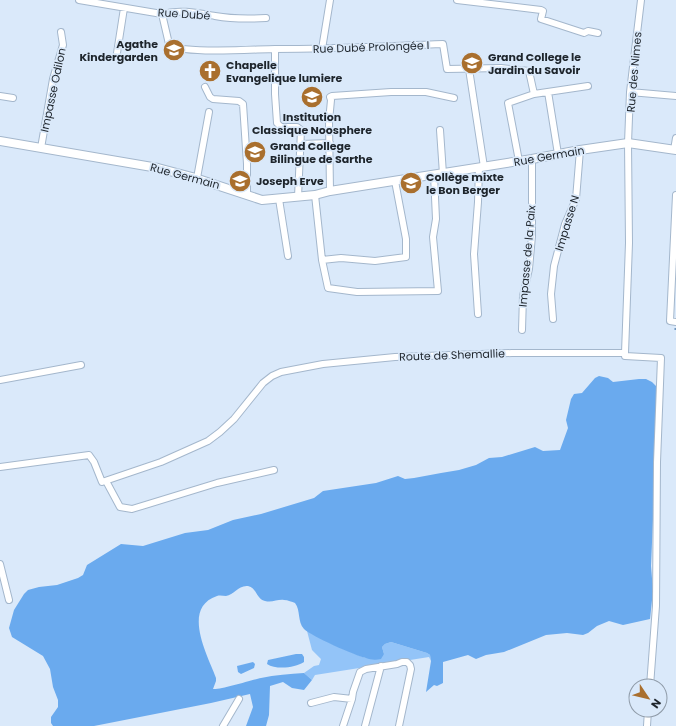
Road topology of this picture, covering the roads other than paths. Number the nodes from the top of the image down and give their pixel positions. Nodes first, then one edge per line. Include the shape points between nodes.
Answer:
1 (79, 0) edge
2 (330, 0) edge
3 (457, 0) edge
4 (641, 0) edge
5 (124, 8) junction
6 (162, 14) junction
7 (266, 18) dead end
8 (61, 32) dead end
9 (598, 32) dead end
10 (275, 49) junction
11 (322, 49) junction
12 (117, 53) dead end
13 (469, 69) junction
14 (588, 86) dead end
15 (206, 87) dead end
16 (548, 92) junction
17 (630, 92) junction
18 (534, 94) junction
19 (0, 96) edge
20 (676, 96) edge
21 (13, 98) dead end
22 (454, 98) dead end
23 (209, 112) dead end
24 (440, 130) dead end
25 (676, 138) edge
26 (0, 141) edge
27 (330, 143) junction
28 (628, 143) junction
29 (300, 144) junction
30 (41, 148) junction
31 (580, 150) junction
32 (675, 150) edge
33 (558, 154) junction
34 (532, 159) junction
35 (519, 161) junction
36 (482, 167) junction
37 (439, 174) junction
38 (197, 178) junction
39 (395, 181) junction
40 (330, 191) junction
41 (247, 194) junction
42 (315, 195) junction
43 (676, 195) edge
44 (298, 197) junction
45 (279, 199) junction
46 (288, 256) dead end
47 (322, 260) junction
48 (478, 314) dead end
49 (553, 319) dead end
50 (663, 321) dead end
51 (673, 321) edge
52 (522, 330) dead end
53 (625, 353) junction
54 (81, 365) dead end
55 (0, 380) edge
56 (0, 467) edge
57 (274, 470) dead end
58 (104, 481) junction
59 (0, 564) edge
60 (9, 600) dead end
61 (381, 666) junction
62 (651, 678) edge
63 (239, 699) dead end
64 (352, 699) junction
65 (311, 703) dead end
66 (223, 726) edge
67 (343, 726) edge
68 (365, 726) edge
69 (399, 726) edge

1 - 5 street, Rue Dubé
2 - 11 street
3 - 9 street via 541,10 541,19 584,33
4 - 17 street, Rue des Nimes
5 - 6 street, Rue Dubé
5 - 12 street
6 - 7 street, Rue Dubé via 204,13 246,20
6 - 10 street, Rue Dubé Prolongée I via 171,46 196,50
8 - 30 street, Impasse Odilon via 62,44
10 - 11 street, Rue Dubé Prolongée I
10 - 29 street via 277,123 281,127 297,127 301,130
11 - 13 street, Rue Dubé Prolongée I via 443,44 447,69
13 - 18 street, Rue Dubé Prolongée I via 529,70
13 - 36 street
14 - 16 street
15 - 41 street via 210,97 239,101 243,104
16 - 18 street
16 - 33 street
17 - 20 street
17 - 28 street, Rue des Nimes
18 - 35 street via 508,103
19 - 21 street
22 - 27 street via 426,92 332,96
23 - 38 street
24 - 37 street
25 - 32 street
26 - 30 street, Rue Germain
27 - 29 street
27 - 40 street
28 - 31 street, Rue Germain
28 - 32 street, Rue Germain
28 - 53 street via 629,243
29 - 44 street
30 - 38 street, Rue Germain via 133,163
31 - 33 street, Rue Germain
31 - 49 street, Impasse N via 576,199 564,224 554,266 551,294
33 - 34 street, Rue Germain
34 - 35 street, Rue Germain
34 - 52 street, Impasse de la Paix via 532,236 523,296
35 - 36 street, Rue Germain
36 - 37 street, Rue Germain
36 - 48 street via 474,254
37 - 39 street, Rue Germain
37 - 47 street via 433,237 438,291 357,292 328,288
38 - 41 street, Rue Germain
39 - 40 street, Rue Germain
39 - 47 street via 406,238 406,257 375,261 341,258
40 - 42 street, Rue Germain
41 - 45 street, Rue Germain via 262,200
42 - 44 street, Rue Germain
42 - 47 street
43 - 51 street
44 - 45 street, Rue Germain
45 - 46 street
50 - 51 street
53 - 58 street, Route de Shemallie via 395,357 323,364 281,372 264,383 234,418 208,441 161,462
53 - 62 street, Route de Shemallie via 625,356 661,358 656,606
54 - 55 street
56 - 58 street via 89,455
57 - 58 street via 218,483 132,509 120,507
59 - 60 street
61 - 64 street via 366,668 360,672
61 - 68 street
61 - 69 street via 407,662 411,668
63 - 66 street
64 - 65 street via 334,697
64 - 67 street

